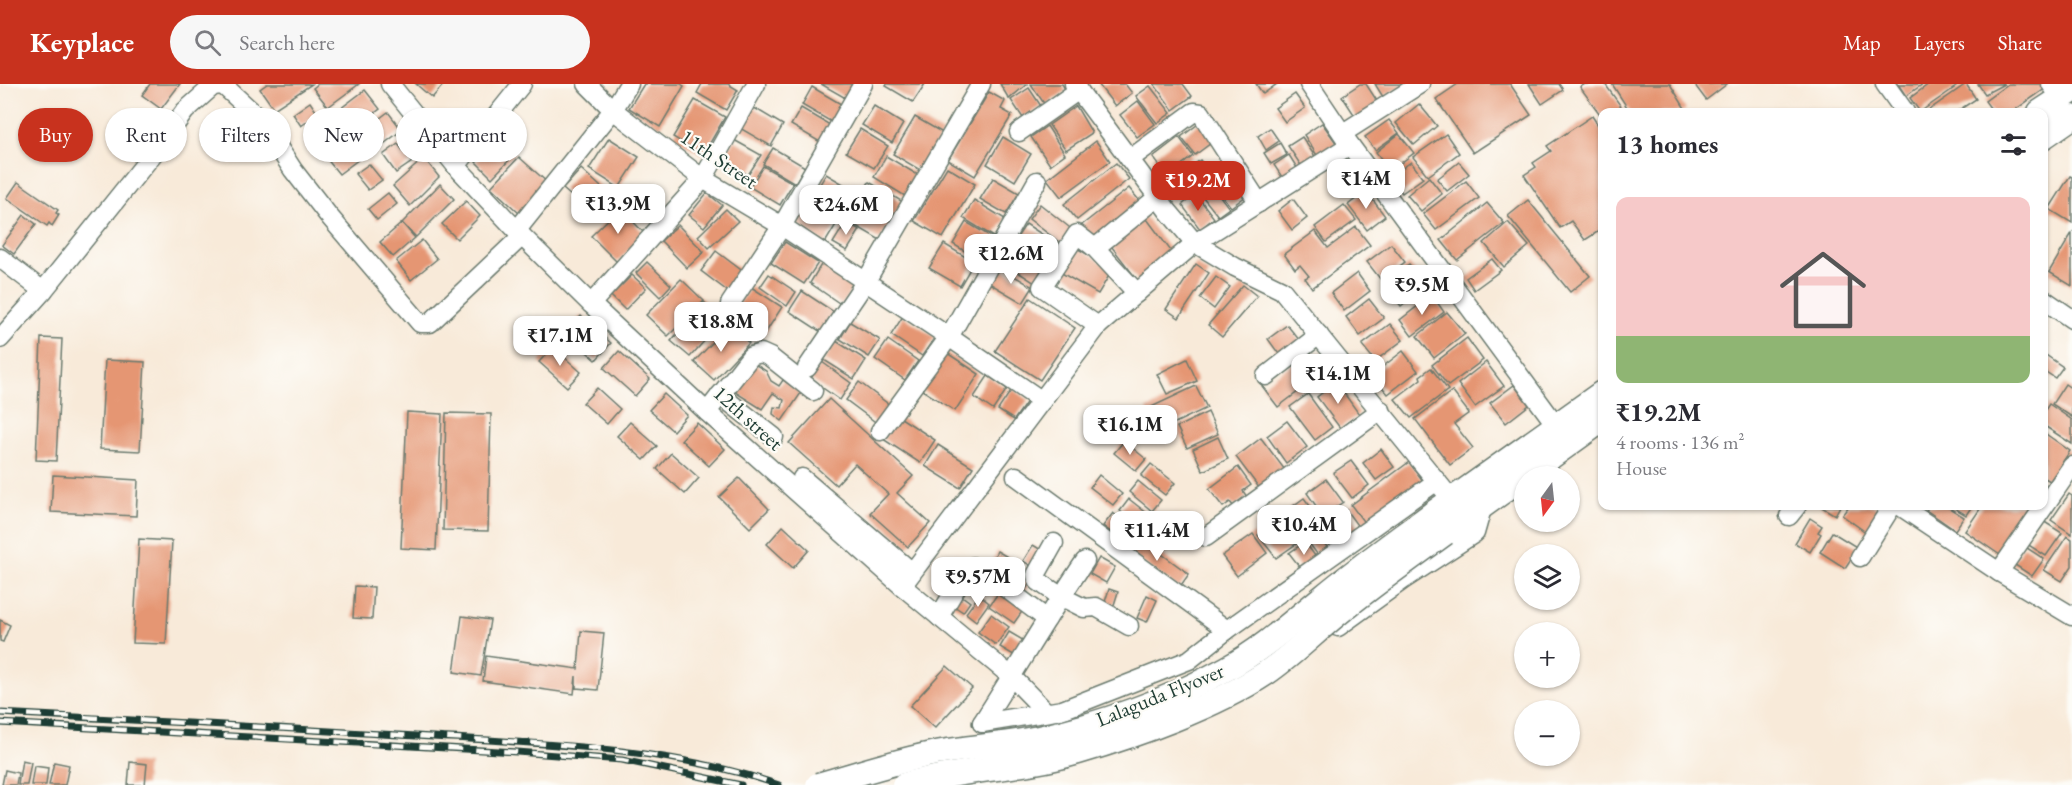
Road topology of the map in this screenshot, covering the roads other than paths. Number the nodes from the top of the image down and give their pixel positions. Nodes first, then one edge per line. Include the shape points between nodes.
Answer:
1 (223, 84) edge
2 (390, 84) edge
3 (522, 84) edge
4 (587, 84) edge
5 (629, 84) edge
6 (756, 84) edge
7 (863, 84) edge
8 (981, 84) edge
9 (1309, 84) edge
10 (1420, 84) edge
11 (1885, 84) edge
12 (1077, 87) edge
13 (2064, 97) edge
14 (1902, 108) edge
15 (2046, 108) edge
16 (613, 110) junction
17 (2048, 127) edge
18 (1020, 132) dead end
19 (1347, 139) junction
20 (1130, 159) junction
21 (456, 166) junction
22 (703, 179) junction
23 (1037, 181) dead end
24 (1158, 197) junction
25 (1258, 203) junction
26 (782, 226) junction
27 (520, 233) junction
28 (1196, 243) junction
29 (1095, 248) junction
30 (0, 258) edge
31 (866, 281) junction
32 (43, 291) junction
33 (1137, 293) junction
34 (591, 304) junction
35 (730, 304) dead end
36 (2048, 309) edge
37 (2072, 319) edge
38 (1098, 326) junction
39 (1319, 335) junction
40 (950, 337) junction
41 (0, 339) edge
42 (807, 368) dead end
43 (1266, 376) dead end
44 (813, 391) dead end
45 (720, 395) junction
46 (1598, 396) edge
47 (1042, 401) junction
48 (1381, 410) junction
49 (707, 412) junction
50 (1598, 423) edge
51 (1556, 425) junction
52 (880, 431) dead end
53 (774, 437) dead end
54 (2072, 466) edge
55 (1016, 476) dead end
56 (1437, 481) junction
57 (1452, 500) junction
58 (2048, 501) edge
59 (1483, 505) junction
60 (1889, 510) edge
61 (1913, 510) edge
62 (2042, 510) edge
63 (1439, 524) junction
64 (1206, 537) dead end
65 (1053, 543) dead end
66 (1860, 557) dead end
67 (1085, 561) dead end
68 (1999, 572) junction
69 (907, 579) junction
70 (1060, 596) junction
71 (939, 616) junction
72 (2072, 616) edge
73 (1047, 618) junction
74 (1129, 626) dead end
75 (1227, 630) junction
76 (1163, 670) junction
77 (1012, 677) junction
78 (1046, 712) junction
79 (818, 785) edge
80 (904, 785) edge

1 - 27 street via 260,119 307,188 420,323 430,323
1 - 32 street via 213,86 185,111
2 - 21 street, 12th street
3 - 21 street
4 - 16 street, 11th Street
5 - 16 street
6 - 22 street
7 - 26 street
8 - 31 street
9 - 19 street
10 - 19 street
11 - 14 street
12 - 18 street
12 - 20 street
13 - 15 main road
13 - 17 main road
16 - 22 street, 11th Street
16 - 27 street
19 - 25 street
19 - 51 street
20 - 24 street
20 - 25 street via 1198,111
21 - 27 street, 12th street
22 - 26 street, 11th Street
22 - 34 street
23 - 40 street
24 - 28 street
24 - 29 street
25 - 28 street
26 - 31 street, 11th Street
26 - 35 street
27 - 34 street, 12th street
28 - 33 street
28 - 39 street via 1282,290
29 - 33 street
29 - 38 street via 1077,234 1041,286
30 - 32 street
31 - 40 street, 11th Street
31 - 42 street
32 - 41 street
33 - 38 street
34 - 49 street, 12th street
36 - 37 street
38 - 47 street
39 - 43 street
39 - 48 street
40 - 47 street, 11th Street
40 - 52 street
44 - 45 street via 761,353 750,356
45 - 49 street
45 - 53 street
46 - 51 main road, Lalaguda Flyover
47 - 69 street
48 - 56 street
48 - 64 street
49 - 69 street, 12th street via 808,487
50 - 59 main road, Lalaguda Flyover
51 - 57 main road, Lalaguda Flyover
54 - 58 street
55 - 75 street
56 - 57 street
56 - 75 street
57 - 63 main road, Lalaguda Flyover
59 - 63 main road, Lalaguda Flyover
59 - 76 street via 1475,533 1327,635 1253,693 1200,715 1186,704
60 - 66 street
61 - 68 street
62 - 68 street
63 - 79 main road, Lalaguda Flyover, bridge via 1354,573 1254,653 1192,686 1071,730 934,754
63 - 80 main road, Lalaguda Flyover, bridge via 1364,593 1265,673 1234,691 1146,729 1077,752
65 - 70 street via 1036,578
67 - 70 street
68 - 72 street
69 - 71 street
70 - 73 street
70 - 74 street via 1084,608 1096,607
71 - 73 street via 965,573 973,567
71 - 77 street
73 - 77 street
75 - 76 street via 1189,660
76 - 78 street via 1062,710
77 - 78 street
77 - 78 street via 982,723

